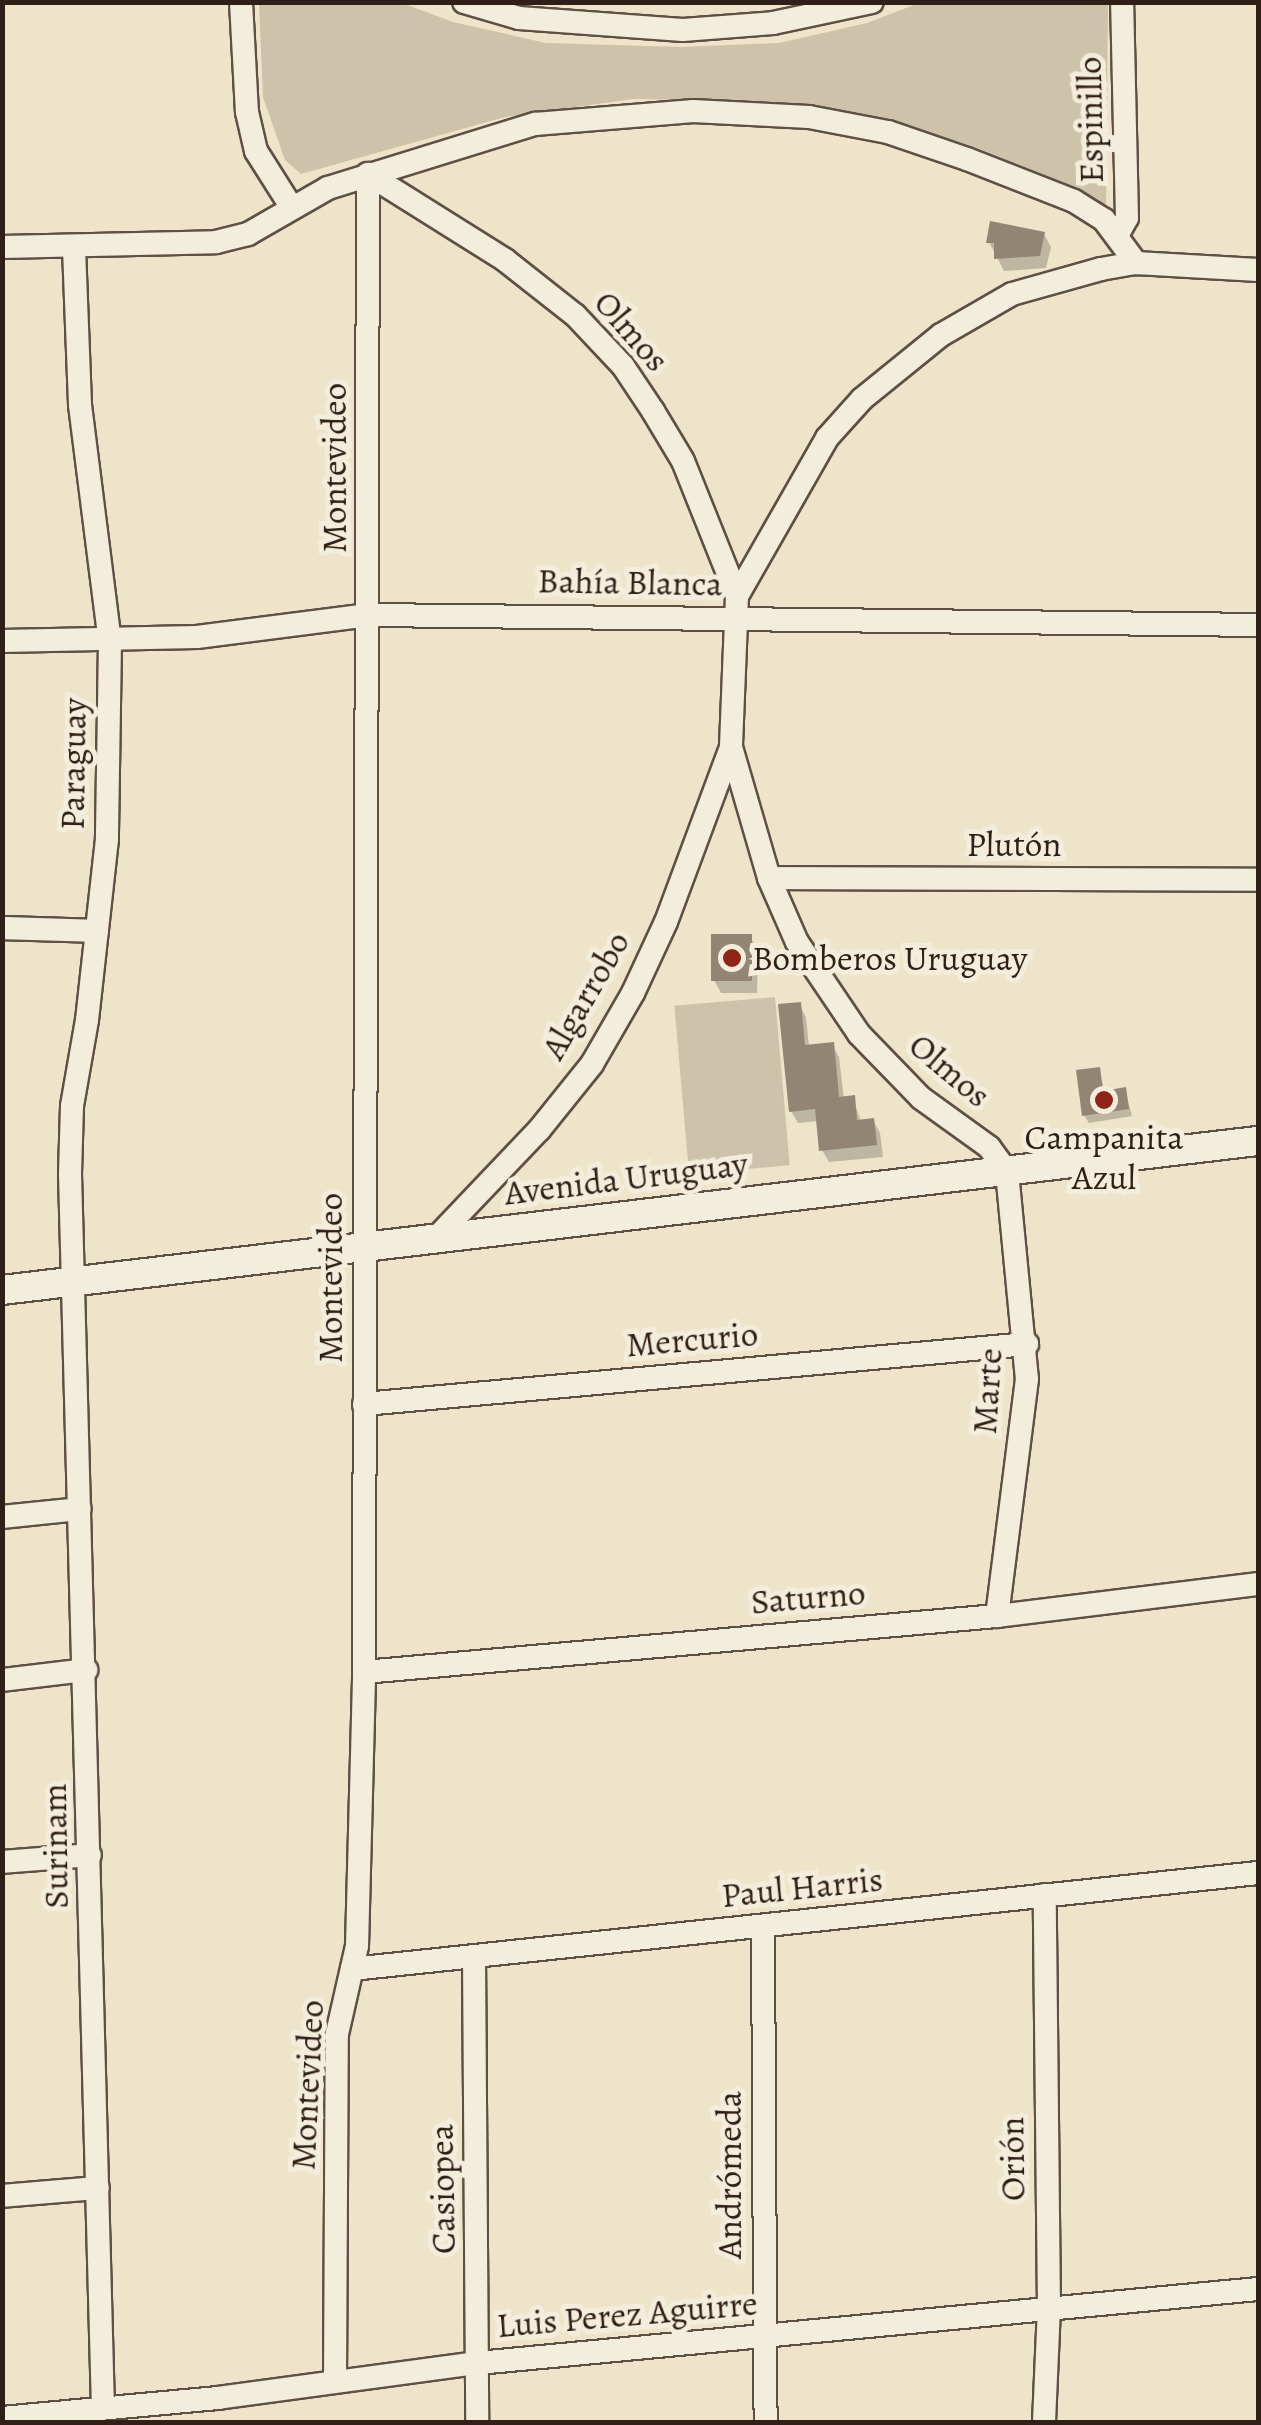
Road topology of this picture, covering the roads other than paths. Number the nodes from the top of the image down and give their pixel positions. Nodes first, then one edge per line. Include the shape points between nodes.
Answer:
1 (241, 2) edge
2 (464, 2) edge
3 (872, 2) edge
4 (1122, 2) edge
5 (368, 174) junction
6 (292, 208) junction
7 (1118, 234) junction
8 (2, 247) edge
9 (74, 248) junction
10 (1136, 263) junction
11 (1258, 270) edge
12 (736, 607) junction
13 (369, 615) junction
14 (1258, 626) edge
15 (2, 641) edge
16 (110, 642) junction
17 (731, 747) junction
18 (768, 878) junction
19 (1258, 880) edge
20 (2, 928) edge
21 (97, 930) junction
22 (1258, 1141) edge
23 (1007, 1172) junction
24 (436, 1238) junction
25 (365, 1244) junction
26 (74, 1282) junction
27 (2, 1290) edge
28 (1027, 1344) junction
29 (364, 1404) junction
30 (80, 1509) junction
31 (2, 1517) edge
32 (1258, 1584) edge
33 (998, 1616) junction
34 (86, 1670) junction
35 (364, 1672) junction
36 (2, 1680) edge
37 (90, 1854) junction
38 (2, 1862) edge
39 (1258, 1873) edge
40 (1045, 1895) junction
41 (762, 1927) junction
42 (474, 1956) junction
43 (352, 1968) junction
44 (98, 2188) junction
45 (2, 2196) edge
46 (1258, 2288) edge
47 (1049, 2308) junction
48 (766, 2336) junction
49 (478, 2363) junction
50 (335, 2380) junction
51 (218, 2398) junction
52 (103, 2408) junction
53 (2, 2418) edge
54 (218, 2422) edge
55 (477, 2422) edge
56 (766, 2422) edge
57 (1044, 2422) edge

1 - 6 street via 247,112 256,150
2 - 3 street via 518,18 683,30 773,22
4 - 7 street, Espinillo via 1127,218
5 - 6 street
5 - 7 street via 534,124 692,110 809,117 888,132 1038,184
5 - 12 street, Olmos via 505,260 575,314 622,366 683,461
5 - 13 street, Montevideo
6 - 9 street via 248,234 216,242
7 - 10 street
8 - 9 street
9 - 16 street, Paraguay via 80,405
10 - 11 street
10 - 12 street via 1012,294 941,335 862,399 808,466
12 - 13 street, Bahía Blanca
12 - 14 street, Bahía Blanca
12 - 17 street
13 - 16 street, Bahía Blanca
13 - 25 street, Montevideo
15 - 16 street, Bahía Blanca
16 - 21 street, Paraguay via 111,758
17 - 18 street, Olmos
17 - 24 street, Algarrobo via 666,922 592,1064
18 - 19 street, Plutón
18 - 23 street, Olmos via 797,942 859,1034 920,1098 989,1147
20 - 21 street
21 - 26 street, Paraguay via 72,1106
22 - 23 street, Avenida Uruguay
23 - 24 street, Avenida Uruguay
23 - 28 street, Marte
24 - 25 street, Avenida Uruguay
25 - 26 street, Avenida Uruguay
25 - 29 street, Montevideo
26 - 27 street, Avenida Uruguay
26 - 30 street, Surinam
28 - 29 street, Mercurio
28 - 33 street, Marte
29 - 35 street, Montevideo
30 - 31 street
30 - 34 street, Surinam
32 - 33 street, Saturno
33 - 35 street, Saturno
34 - 36 street
34 - 37 street, Surinam
35 - 43 street, Montevideo
37 - 38 street
37 - 44 street, Surinam
39 - 40 street, Paul Harris
40 - 41 street, Paul Harris
40 - 47 street, Orión
41 - 42 street, Paul Harris
41 - 48 street, Andrómeda
42 - 43 street, Paul Harris
42 - 49 street, Casiopea
43 - 50 street, Montevideo via 337,2034
44 - 45 street
44 - 52 street, Surinam
46 - 47 street, Luis Perez Aguirre
47 - 48 street, Luis Perez Aguirre
47 - 57 street, Orión
48 - 49 street, Luis Perez Aguirre
48 - 56 street, Andrómeda
49 - 50 street, Luis Perez Aguirre
49 - 55 street, Casiopea
50 - 51 street, Luis Perez Aguirre
51 - 52 street, Luis Perez Aguirre
51 - 54 street
52 - 53 street, Luis Perez Aguirre

